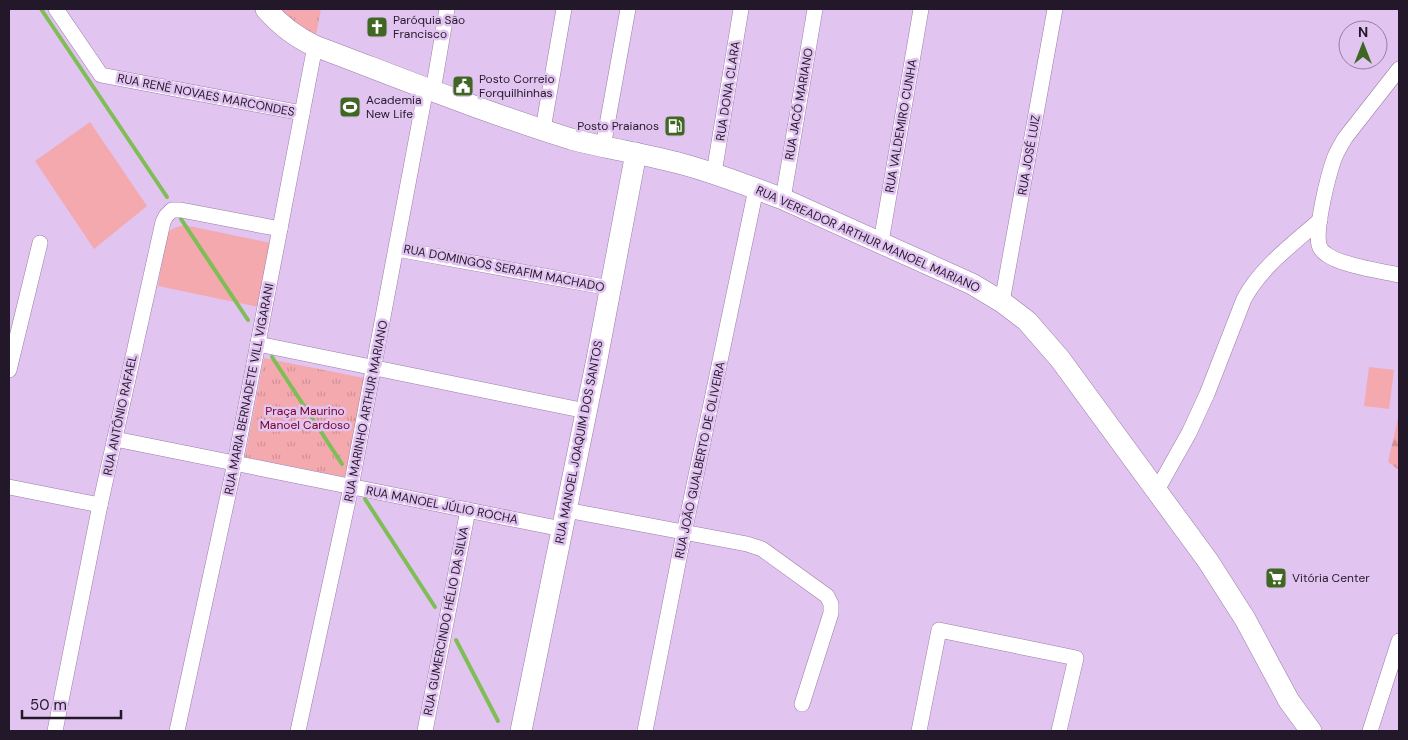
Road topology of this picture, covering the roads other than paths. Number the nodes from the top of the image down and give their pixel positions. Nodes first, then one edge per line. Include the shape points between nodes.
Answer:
1 (56, 9) edge
2 (266, 9) edge
3 (447, 9) edge
4 (564, 9) edge
5 (628, 9) edge
6 (741, 9) edge
7 (815, 9) edge
8 (921, 9) edge
9 (1055, 9) edge
10 (315, 46) junction
11 (1399, 69) edge
12 (429, 90) junction
13 (302, 113) junction
14 (543, 129) junction
15 (603, 146) junction
16 (636, 153) junction
17 (714, 173) junction
18 (756, 189) junction
19 (782, 199) junction
20 (1320, 220) junction
21 (280, 229) junction
22 (881, 242) junction
23 (40, 243) dead end
24 (397, 248) junction
25 (1399, 275) edge
26 (610, 288) junction
27 (1002, 302) junction
28 (258, 344) junction
29 (375, 368) junction
30 (9, 370) edge
31 (586, 411) junction
32 (115, 439) junction
33 (235, 463) junction
34 (9, 487) edge
35 (351, 487) junction
36 (1157, 490) junction
37 (100, 505) junction
38 (468, 510) junction
39 (564, 519) junction
40 (684, 533) junction
41 (1399, 641) edge
42 (802, 704) dead end
43 (55, 731) edge
44 (177, 731) edge
45 (298, 731) edge
46 (425, 731) edge
47 (521, 731) edge
48 (645, 731) edge
49 (919, 731) edge
50 (1059, 731) edge
51 (1311, 731) edge
52 (1370, 731) edge

1 - 13 street, RUA RENÊ NOVAES MARCONDES via 101,75
2 - 10 main road, RUA VEREADOR ARTHUR MANOEL MARIANO via 299,39
3 - 12 street, RUA MARINHO ARTHUR MARIANO
4 - 14 street
5 - 15 street
6 - 17 street, RUA DONA CLARA
7 - 19 street, RUA JACÓ MARIANO
8 - 22 street, RUA VALDEMIRO CUNHA
9 - 27 street, RUA JOSÉ LUIZ
10 - 12 main road, RUA VEREADOR ARTHUR MANOEL MARIANO
10 - 13 street, RUA MARIA BERNADETE VILL VIGARANI
11 - 20 street via 1338,150
12 - 14 main road, RUA VEREADOR ARTHUR MANOEL MARIANO
12 - 24 street, RUA MARINHO ARTHUR MARIANO
13 - 21 street, RUA MARIA BERNADETE VILL VIGARANI
14 - 15 main road, RUA VEREADOR ARTHUR MANOEL MARIANO
15 - 16 main road, RUA VEREADOR ARTHUR MANOEL MARIANO
16 - 17 main road, RUA VEREADOR ARTHUR MANOEL MARIANO
16 - 26 main road, RUA MANOEL JOAQUIM DOS SANTOS
17 - 18 main road, RUA VEREADOR ARTHUR MANOEL MARIANO
18 - 19 main road, RUA VEREADOR ARTHUR MANOEL MARIANO
18 - 40 street, RUA JOÃO GUALBERTO DE OLIVEIRA
19 - 22 main road, RUA VEREADOR ARTHUR MANOEL MARIANO
20 - 25 street via 1319,244 1328,256 1340,262
20 - 36 street via 1250,287 1207,394
21 - 28 street, RUA MARIA BERNADETE VILL VIGARANI
21 - 32 street, RUA ANTÔNIO RAFAEL via 181,210 172,210 166,216
22 - 27 main road, RUA VEREADOR ARTHUR MANOEL MARIANO via 972,284
23 - 30 street
24 - 26 street, RUA DOMINGOS SERAFIM MACHADO
24 - 29 street, RUA MARINHO ARTHUR MARIANO
26 - 31 main road, RUA MANOEL JOAQUIM DOS SANTOS
27 - 36 main road, RUA VEREADOR ARTHUR MANOEL MARIANO via 1037,331
28 - 29 street
28 - 33 street, RUA MARIA BERNADETE VILL VIGARANI
29 - 31 street
29 - 35 street, RUA MARINHO ARTHUR MARIANO
31 - 39 main road, RUA MANOEL JOAQUIM DOS SANTOS
32 - 33 street, RUA MANOEL JÚLIO ROCHA
32 - 37 street, RUA ANTÔNIO RAFAEL
33 - 35 street, RUA MANOEL JÚLIO ROCHA
33 - 44 street, RUA MARIA BERNADETE VILL VIGARANI
34 - 37 street
35 - 38 street, RUA MANOEL JÚLIO ROCHA
35 - 45 street, RUA MARINHO ARTHUR MARIANO
36 - 51 main road, RUA VEREADOR ARTHUR MANOEL MARIANO via 1208,561 1245,619 1288,701
37 - 43 street, RUA ANTÔNIO RAFAEL
38 - 39 street, RUA MANOEL JÚLIO ROCHA
38 - 46 street, RUA GUMERCINDO HÉLIO DA SILVA
39 - 40 street, RUA MANOEL JÚLIO ROCHA
39 - 47 main road, RUA MANOEL JOAQUIM DOS SANTOS
40 - 42 street, RUA MANOEL JÚLIO ROCHA via 762,548 827,596 831,613
40 - 48 street, RUA JOÃO GUALBERTO DE OLIVEIRA
41 - 52 street
49 - 50 street via 939,630 1076,658

